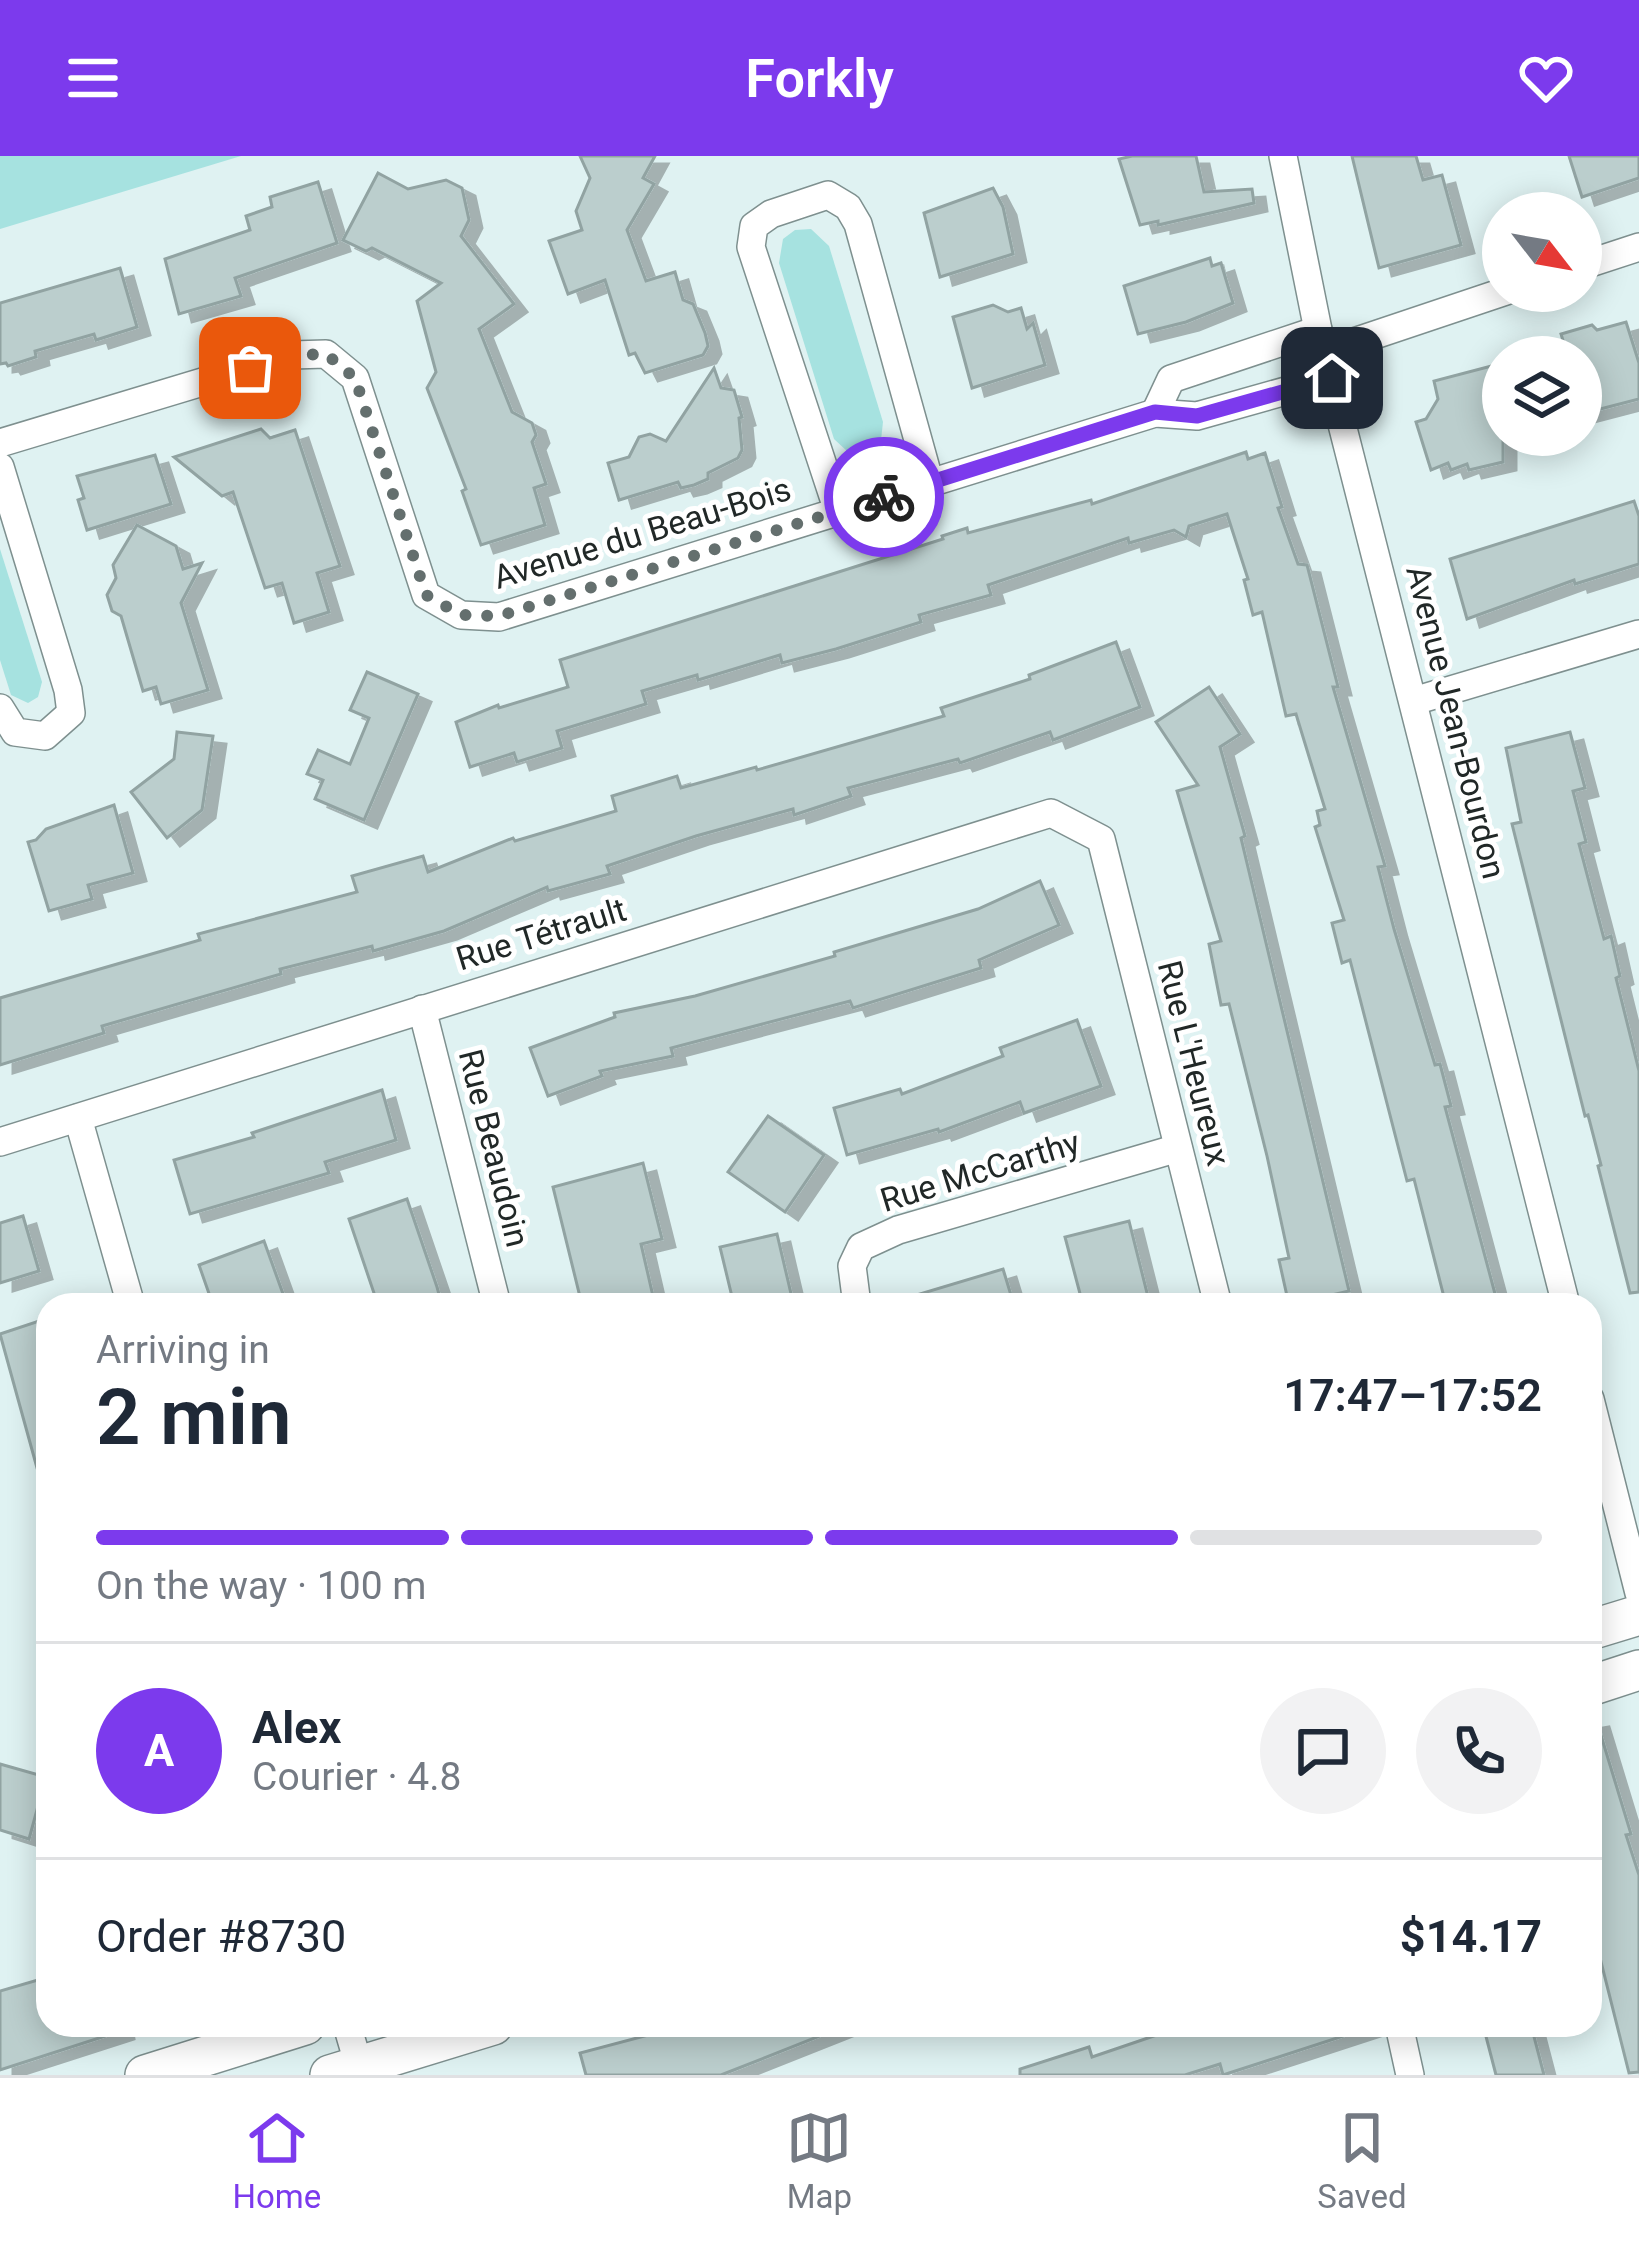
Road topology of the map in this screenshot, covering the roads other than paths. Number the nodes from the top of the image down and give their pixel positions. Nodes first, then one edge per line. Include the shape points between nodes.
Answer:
1 (1283, 156) edge
2 (1639, 247) edge
3 (1602, 259) edge
4 (1482, 300) edge
5 (1325, 353) junction
6 (1155, 412) junction
7 (0, 443) edge
8 (0, 467) edge
9 (930, 483) junction
10 (838, 511) junction
11 (1639, 634) edge
12 (1414, 701) junction
13 (0, 708) edge
14 (1100, 838) joint
15 (422, 1009) junction
16 (78, 1118) junction
17 (0, 1142) edge
18 (1178, 1148) junction
19 (128, 1293) edge
20 (493, 1293) edge
21 (856, 1293) edge
22 (1215, 1293) edge
23 (1563, 1293) edge
24 (1602, 1447) edge
25 (1639, 1594) edge
26 (1639, 1615) edge
27 (1602, 1626) edge
28 (1639, 1670) edge
29 (1602, 1682) edge
30 (266, 2037) edge
31 (346, 2037) edge
32 (454, 2037) edge
33 (1402, 2037) edge
34 (345, 2071) edge
35 (145, 2075) edge
36 (1410, 2075) edge

1 - 5 street, Avenue Jean-Bourdon
2 - 3 street
4 - 5 street, Avenue du Beau-Bois
5 - 6 street, Avenue du Beau-Bois via 1197,416
5 - 6 street, Avenue du Beau-Bois via 1171,379
5 - 12 street, Avenue Jean-Bourdon
6 - 9 street, Avenue du Beau-Bois
7 - 10 street, Avenue du Beau-Bois via 292,355 326,354 355,378 426,595 461,615 499,616
8 - 13 street via 70,713 45,736 14,732
9 - 10 street, Avenue du Beau-Bois
9 - 10 street, Avenue du Beau-Bois via 858,224 828,195 771,214 754,226 751,247
11 - 12 street
12 - 23 street, Avenue Jean-Bourdon
14 - 15 street, Rue Tétrault via 1051,813
14 - 18 street, Rue L'Heureux
15 - 16 street, Rue Tétrault
15 - 20 street, Rue Beaudoin
16 - 17 street, Rue Tétrault
16 - 19 street
18 - 21 street, Rue McCarthy via 861,1246
18 - 22 street, Rue L'Heureux
24 - 25 street
26 - 27 street
28 - 29 street
30 - 35 street
31 - 34 street
32 - 34 street
33 - 36 street

